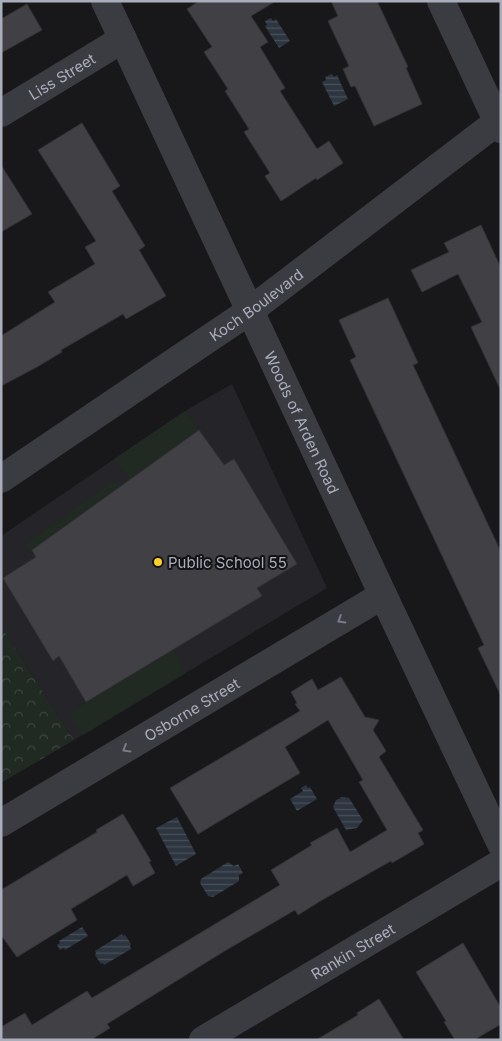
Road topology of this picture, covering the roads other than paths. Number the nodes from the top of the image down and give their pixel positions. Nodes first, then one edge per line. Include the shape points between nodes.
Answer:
1 (106, 1) edge
2 (442, 1) edge
3 (123, 39) junction
4 (1, 113) edge
5 (500, 123) edge
6 (250, 310) junction
7 (1, 479) edge
8 (383, 596) junction
9 (1, 823) edge
10 (501, 844) edge
11 (501, 863) edge
12 (203, 1040) edge

1 - 3 street, Woods of Arden Road
2 - 5 street
3 - 4 street, Liss Street
3 - 6 street, Woods of Arden Road
5 - 6 street, Koch Boulevard
6 - 7 street, Koch Boulevard
6 - 8 street, Woods of Arden Road
8 -> 9 street, Osborne Street
8 - 10 street, Woods of Arden Road
11 - 12 street, Rankin Street

